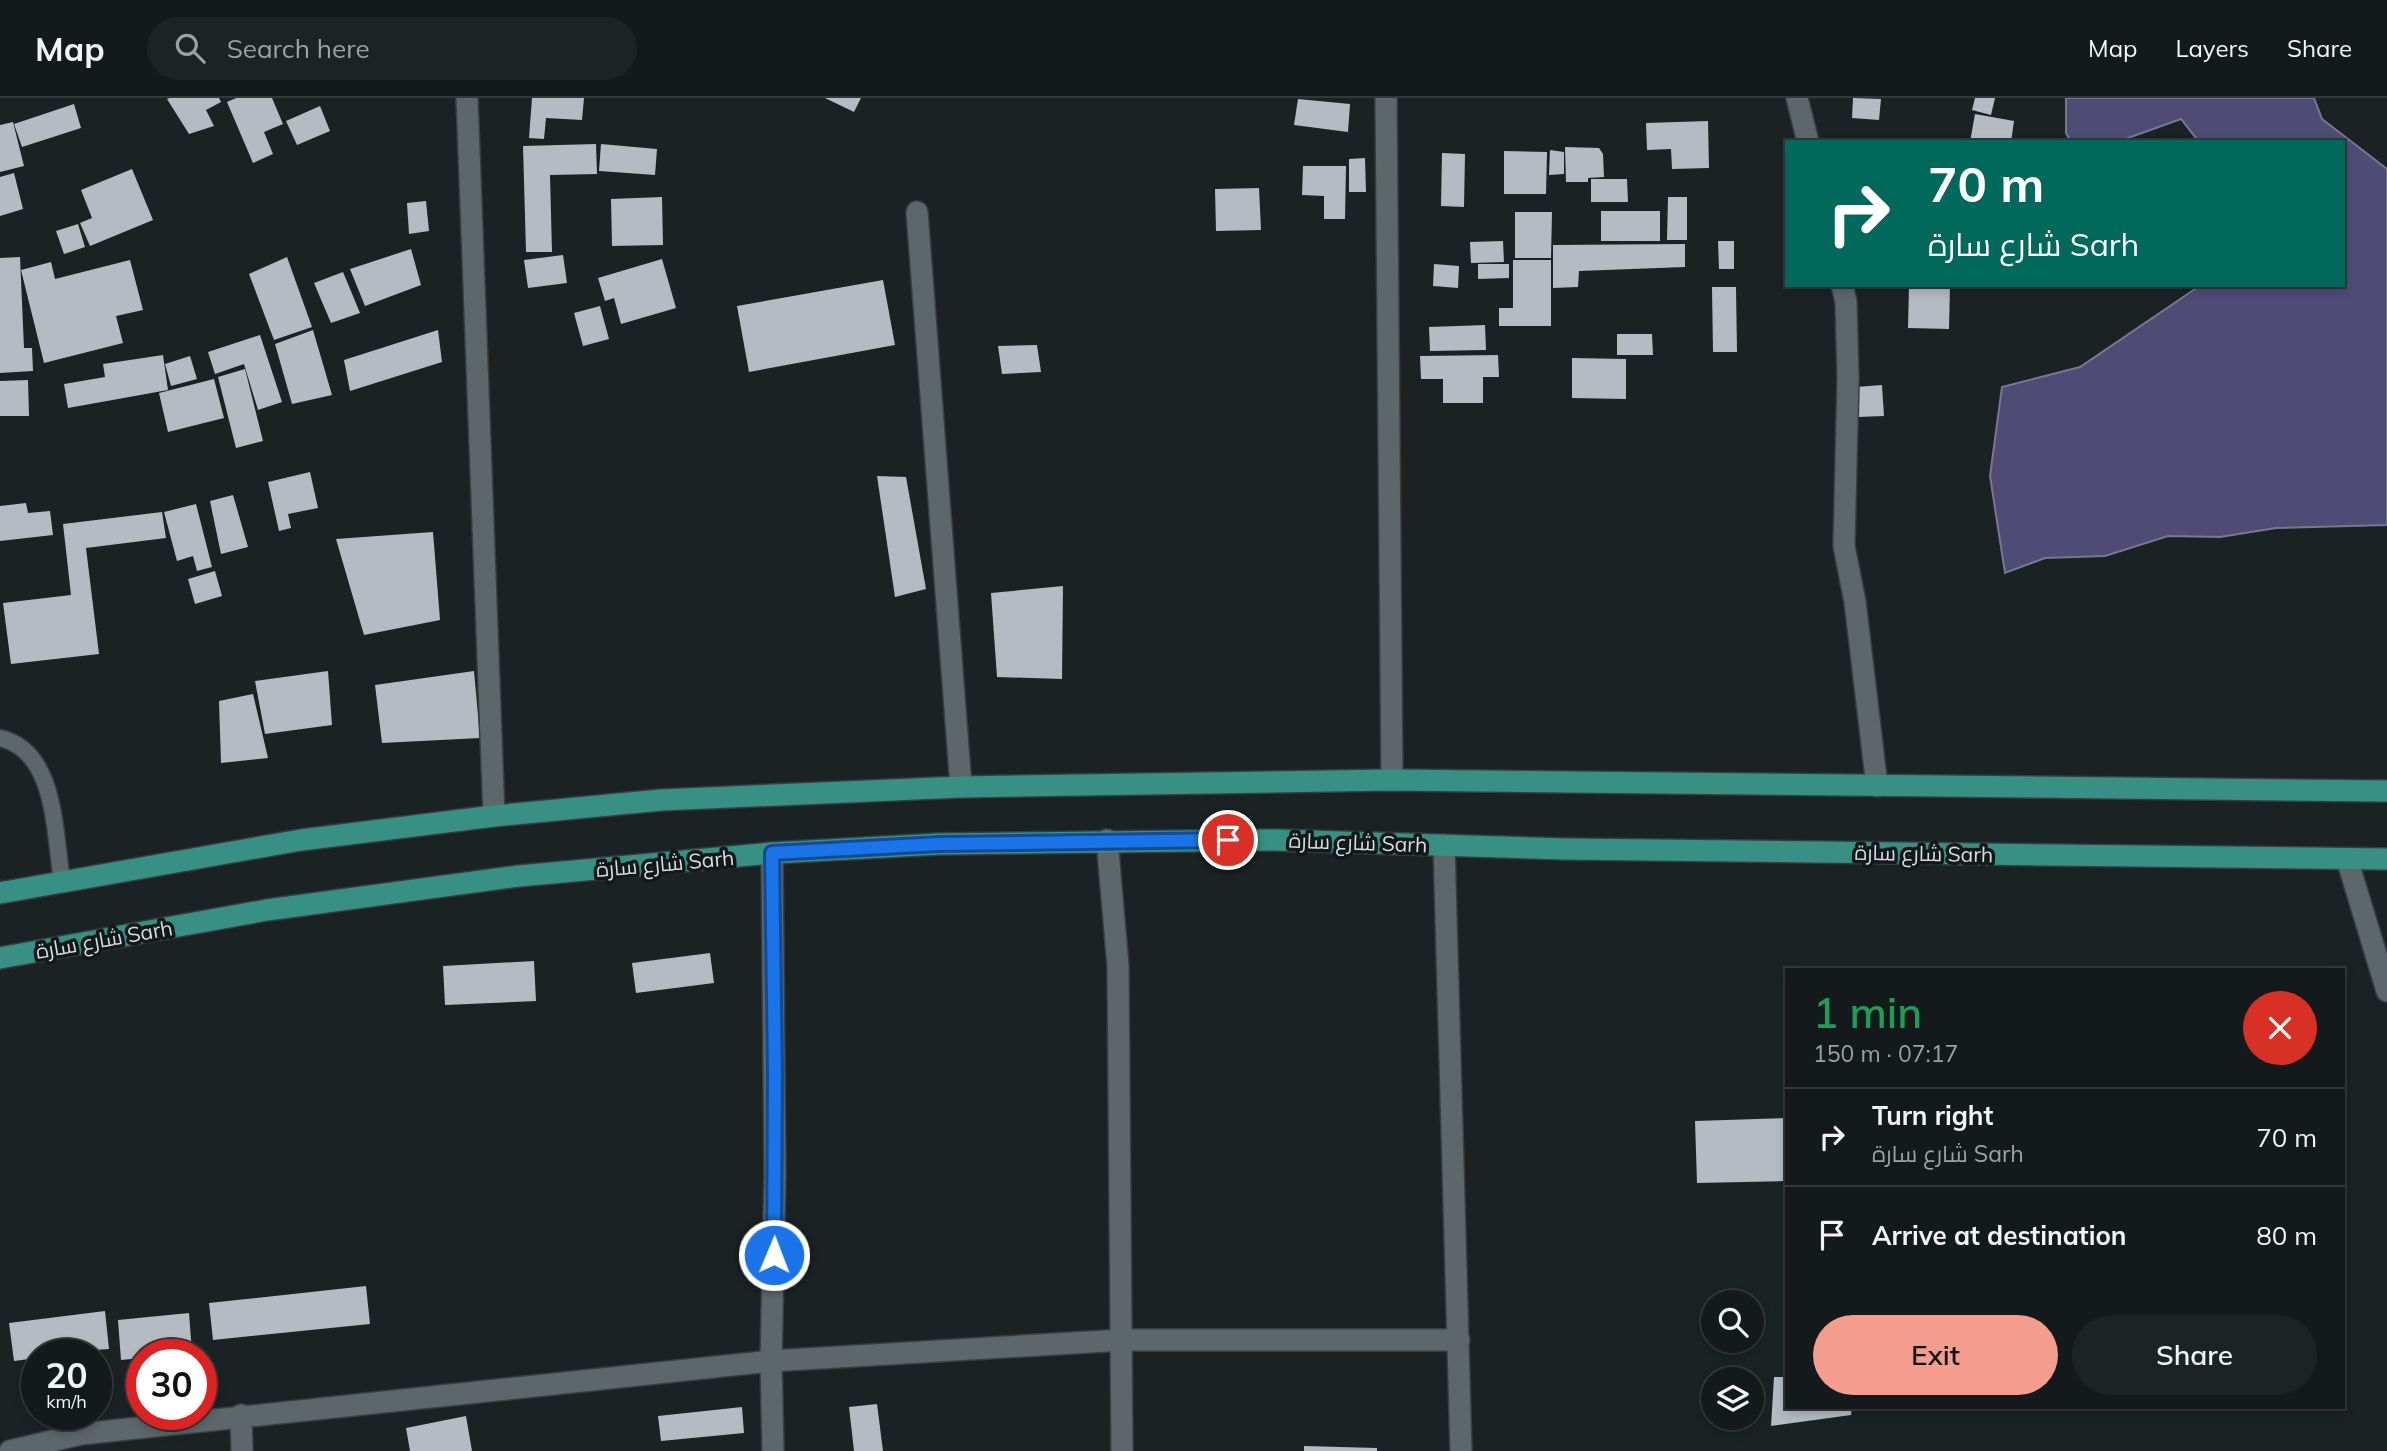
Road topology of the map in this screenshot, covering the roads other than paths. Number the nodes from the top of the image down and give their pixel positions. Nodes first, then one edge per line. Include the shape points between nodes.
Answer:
1 (467, 98) edge
2 (1385, 98) edge
3 (1797, 98) edge
4 (1808, 140) edge
5 (917, 212) dead end
6 (1842, 287) edge
7 (0, 738) edge
8 (1392, 780) junction
9 (1877, 786) junction
10 (961, 787) junction
11 (2387, 791) edge
12 (494, 816) junction
13 (1107, 839) junction
14 (1444, 845) junction
15 (772, 853) junction
16 (2347, 859) junction
17 (2387, 859) edge
18 (62, 880) junction
19 (0, 893) edge
20 (0, 958) edge
21 (2387, 991) edge
22 (1124, 1340) junction
23 (1459, 1340) junction
24 (771, 1361) junction
25 (241, 1415) junction
26 (10, 1451) edge
27 (242, 1451) edge
28 (773, 1451) edge
29 (1122, 1451) edge
30 (1461, 1451) edge

1 - 12 street
2 - 8 street
3 - 4 street
5 - 10 street
6 - 9 street via 1848,378 1844,546
7 - 18 lane via 35,759 47,786
8 - 9 highway
8 - 10 highway
9 - 11 highway
10 - 12 highway via 661,800
12 - 18 highway via 301,840
13 - 14 highway, شارع سارة Sarh
13 - 15 highway, شارع سارة Sarh
13 - 22 street via 1118,966
14 - 16 highway, شارع سارة Sarh
14 - 23 street
15 - 20 highway, شارع سارة Sarh via 519,876 267,910
15 - 24 street via 775,1176
16 - 17 highway, شارع سارة Sarh
16 - 21 street
18 - 19 highway
22 - 23 street
22 - 24 street
22 - 29 street
23 - 30 street
24 - 25 street
24 - 28 street
25 - 26 street via 81,1434
25 - 27 street

